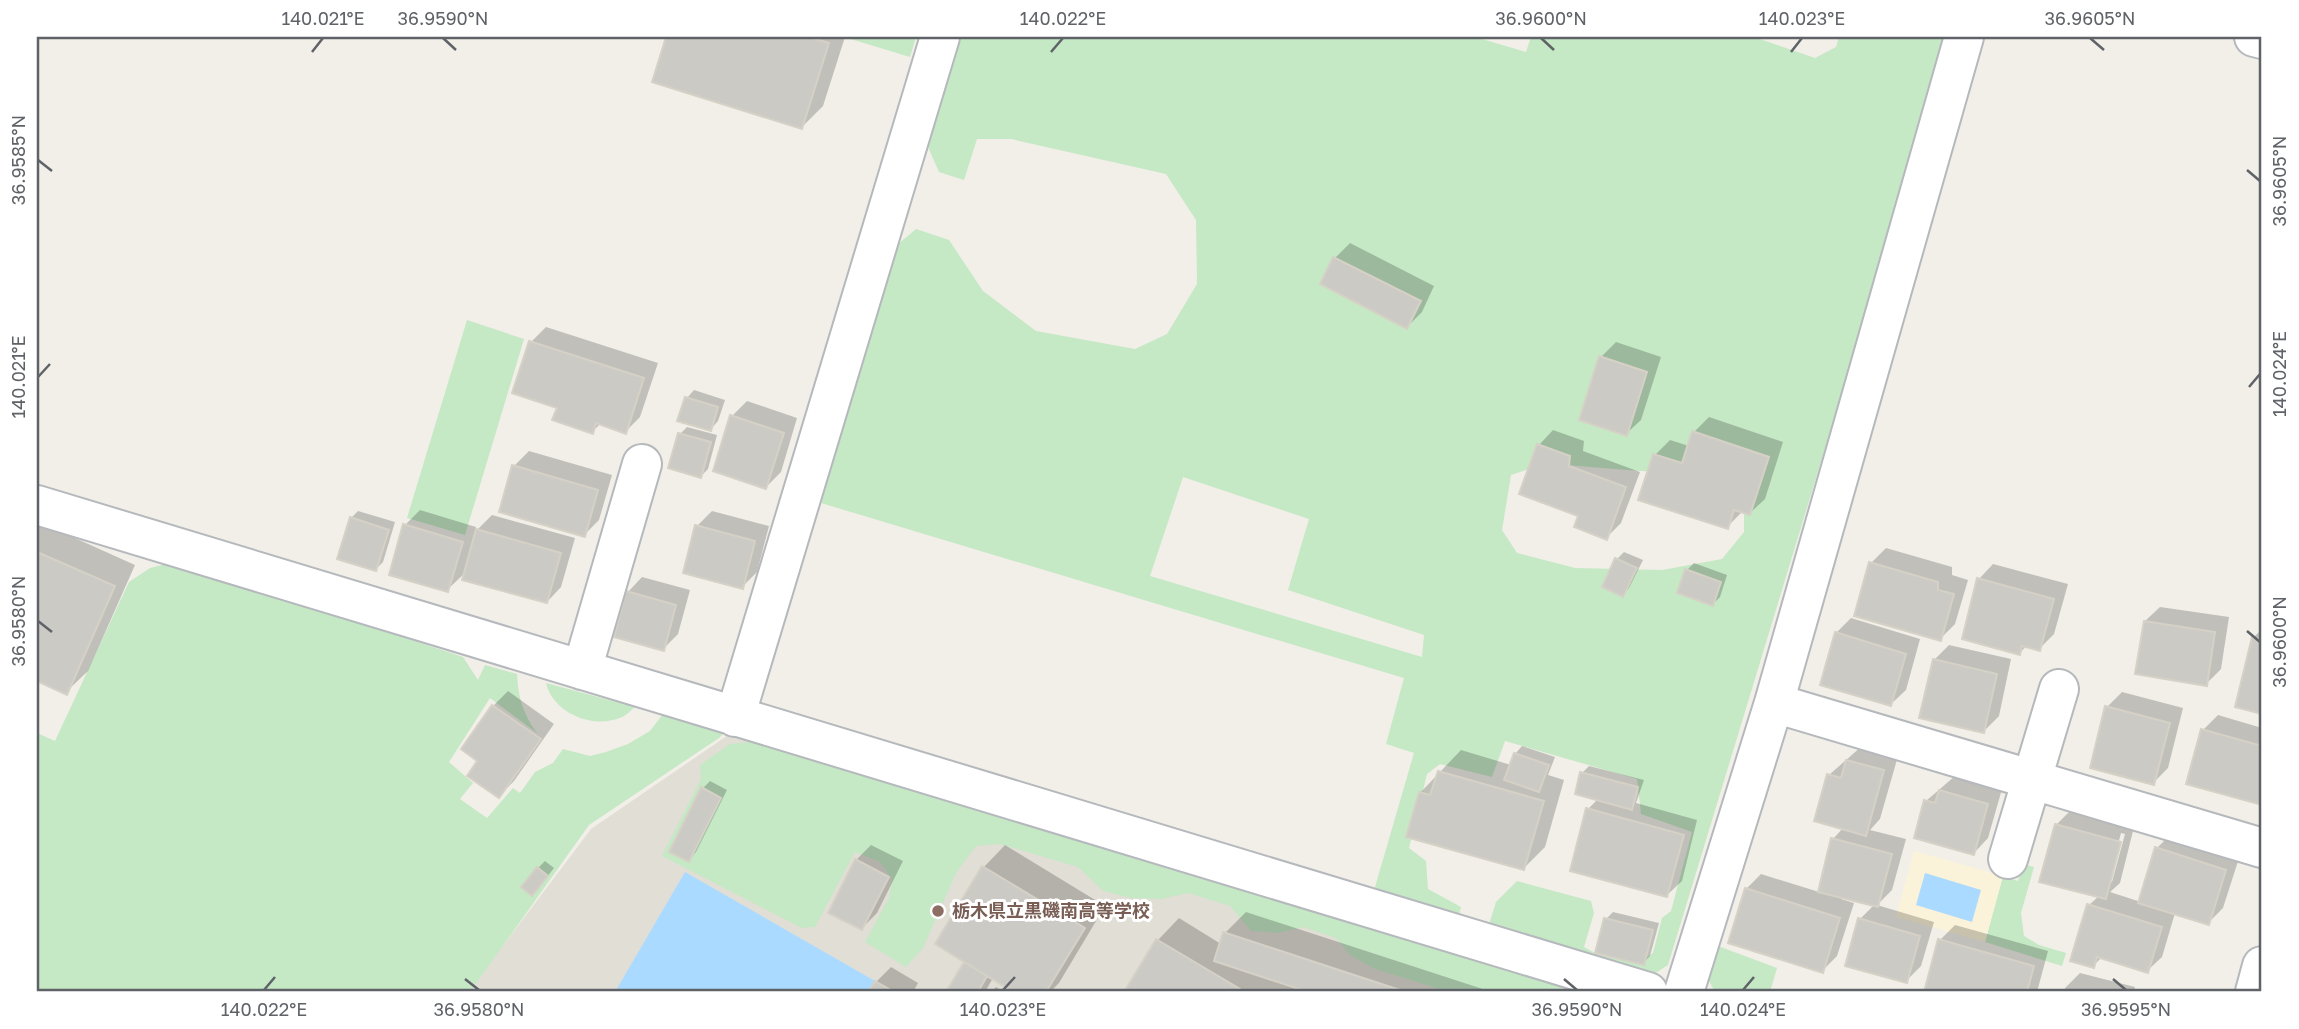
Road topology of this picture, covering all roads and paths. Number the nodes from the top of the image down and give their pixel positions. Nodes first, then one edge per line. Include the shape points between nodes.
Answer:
1 (940, 37) edge
2 (1964, 37) edge
3 (2254, 37) edge
4 (2262, 39) edge
5 (642, 464) dead end
6 (37, 505) edge
7 (582, 670) junction
8 (2059, 689) dead end
9 (1774, 703) junction
10 (736, 717) junction
11 (2031, 780) junction
12 (2262, 848) edge
13 (2008, 859) dead end
14 (1648, 992) edge
15 (1684, 992) edge

1 - 10 street
2 - 9 street
3 - 4 street
5 - 7 street
6 - 7 street
7 - 10 street
8 - 11 street
9 - 11 street
9 - 15 street
10 - 14 street
11 - 12 street
11 - 13 street

